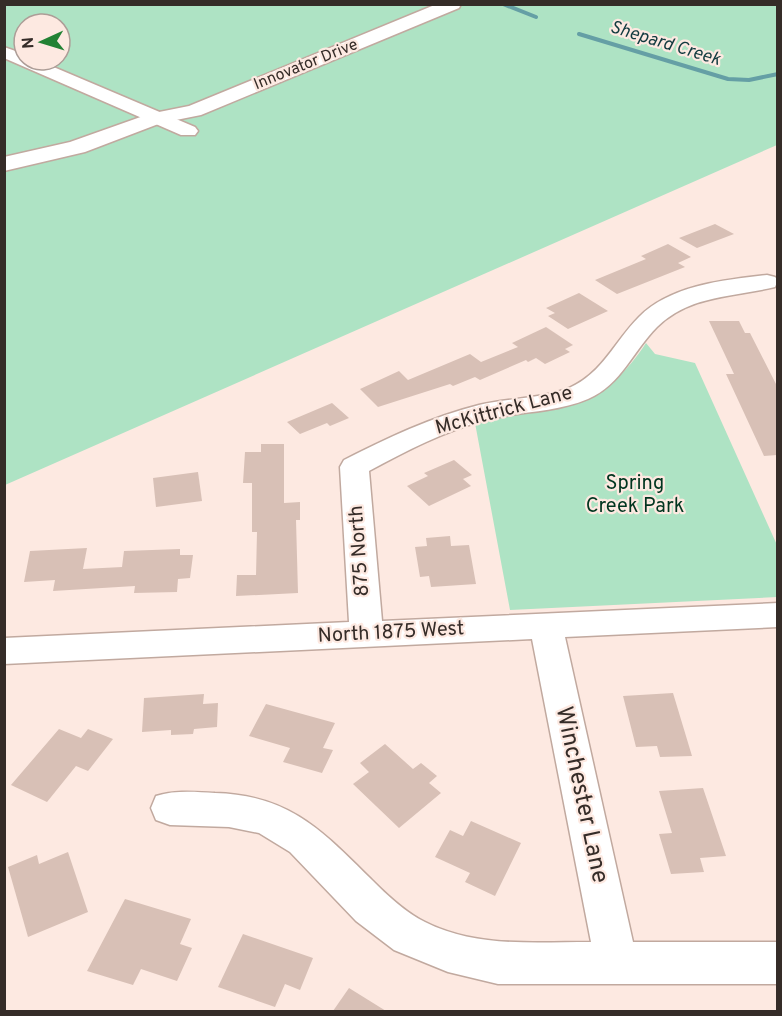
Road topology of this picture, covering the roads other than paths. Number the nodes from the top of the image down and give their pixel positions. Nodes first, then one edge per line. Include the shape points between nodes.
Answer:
1 (423, 4) edge
2 (453, 4) edge
3 (12, 71) edge
4 (59, 72) edge
5 (6, 73) dead end
6 (156, 117) junction
7 (188, 131) dead end
8 (4, 164) edge
9 (767, 283) edge
10 (354, 467) joint
11 (777, 615) edge
12 (546, 626) junction
13 (366, 634) junction
14 (4, 651) edge
15 (170, 808) dead end
16 (616, 963) junction
17 (777, 963) edge

1 - 6 main road, Innovator Drive via 175,103
2 - 6 main road, Innovator Drive via 199,109
3 - 5 street
4 - 6 street
6 - 7 street
6 - 8 main road, Innovator Drive via 77,147
9 - 10 street, McKittrick Lane via 721,288 672,305 636,335 625,356 590,387 533,406 482,412 452,421
10 - 13 street, 875 North
11 - 12 street, North 1875 West
12 - 13 street, North 1875 West
12 - 16 street, Winchester Lane
13 - 14 street, North 1875 West
15 - 16 street via 230,810 267,818 304,840 371,907 399,929 448,952 498,963
16 - 17 street

